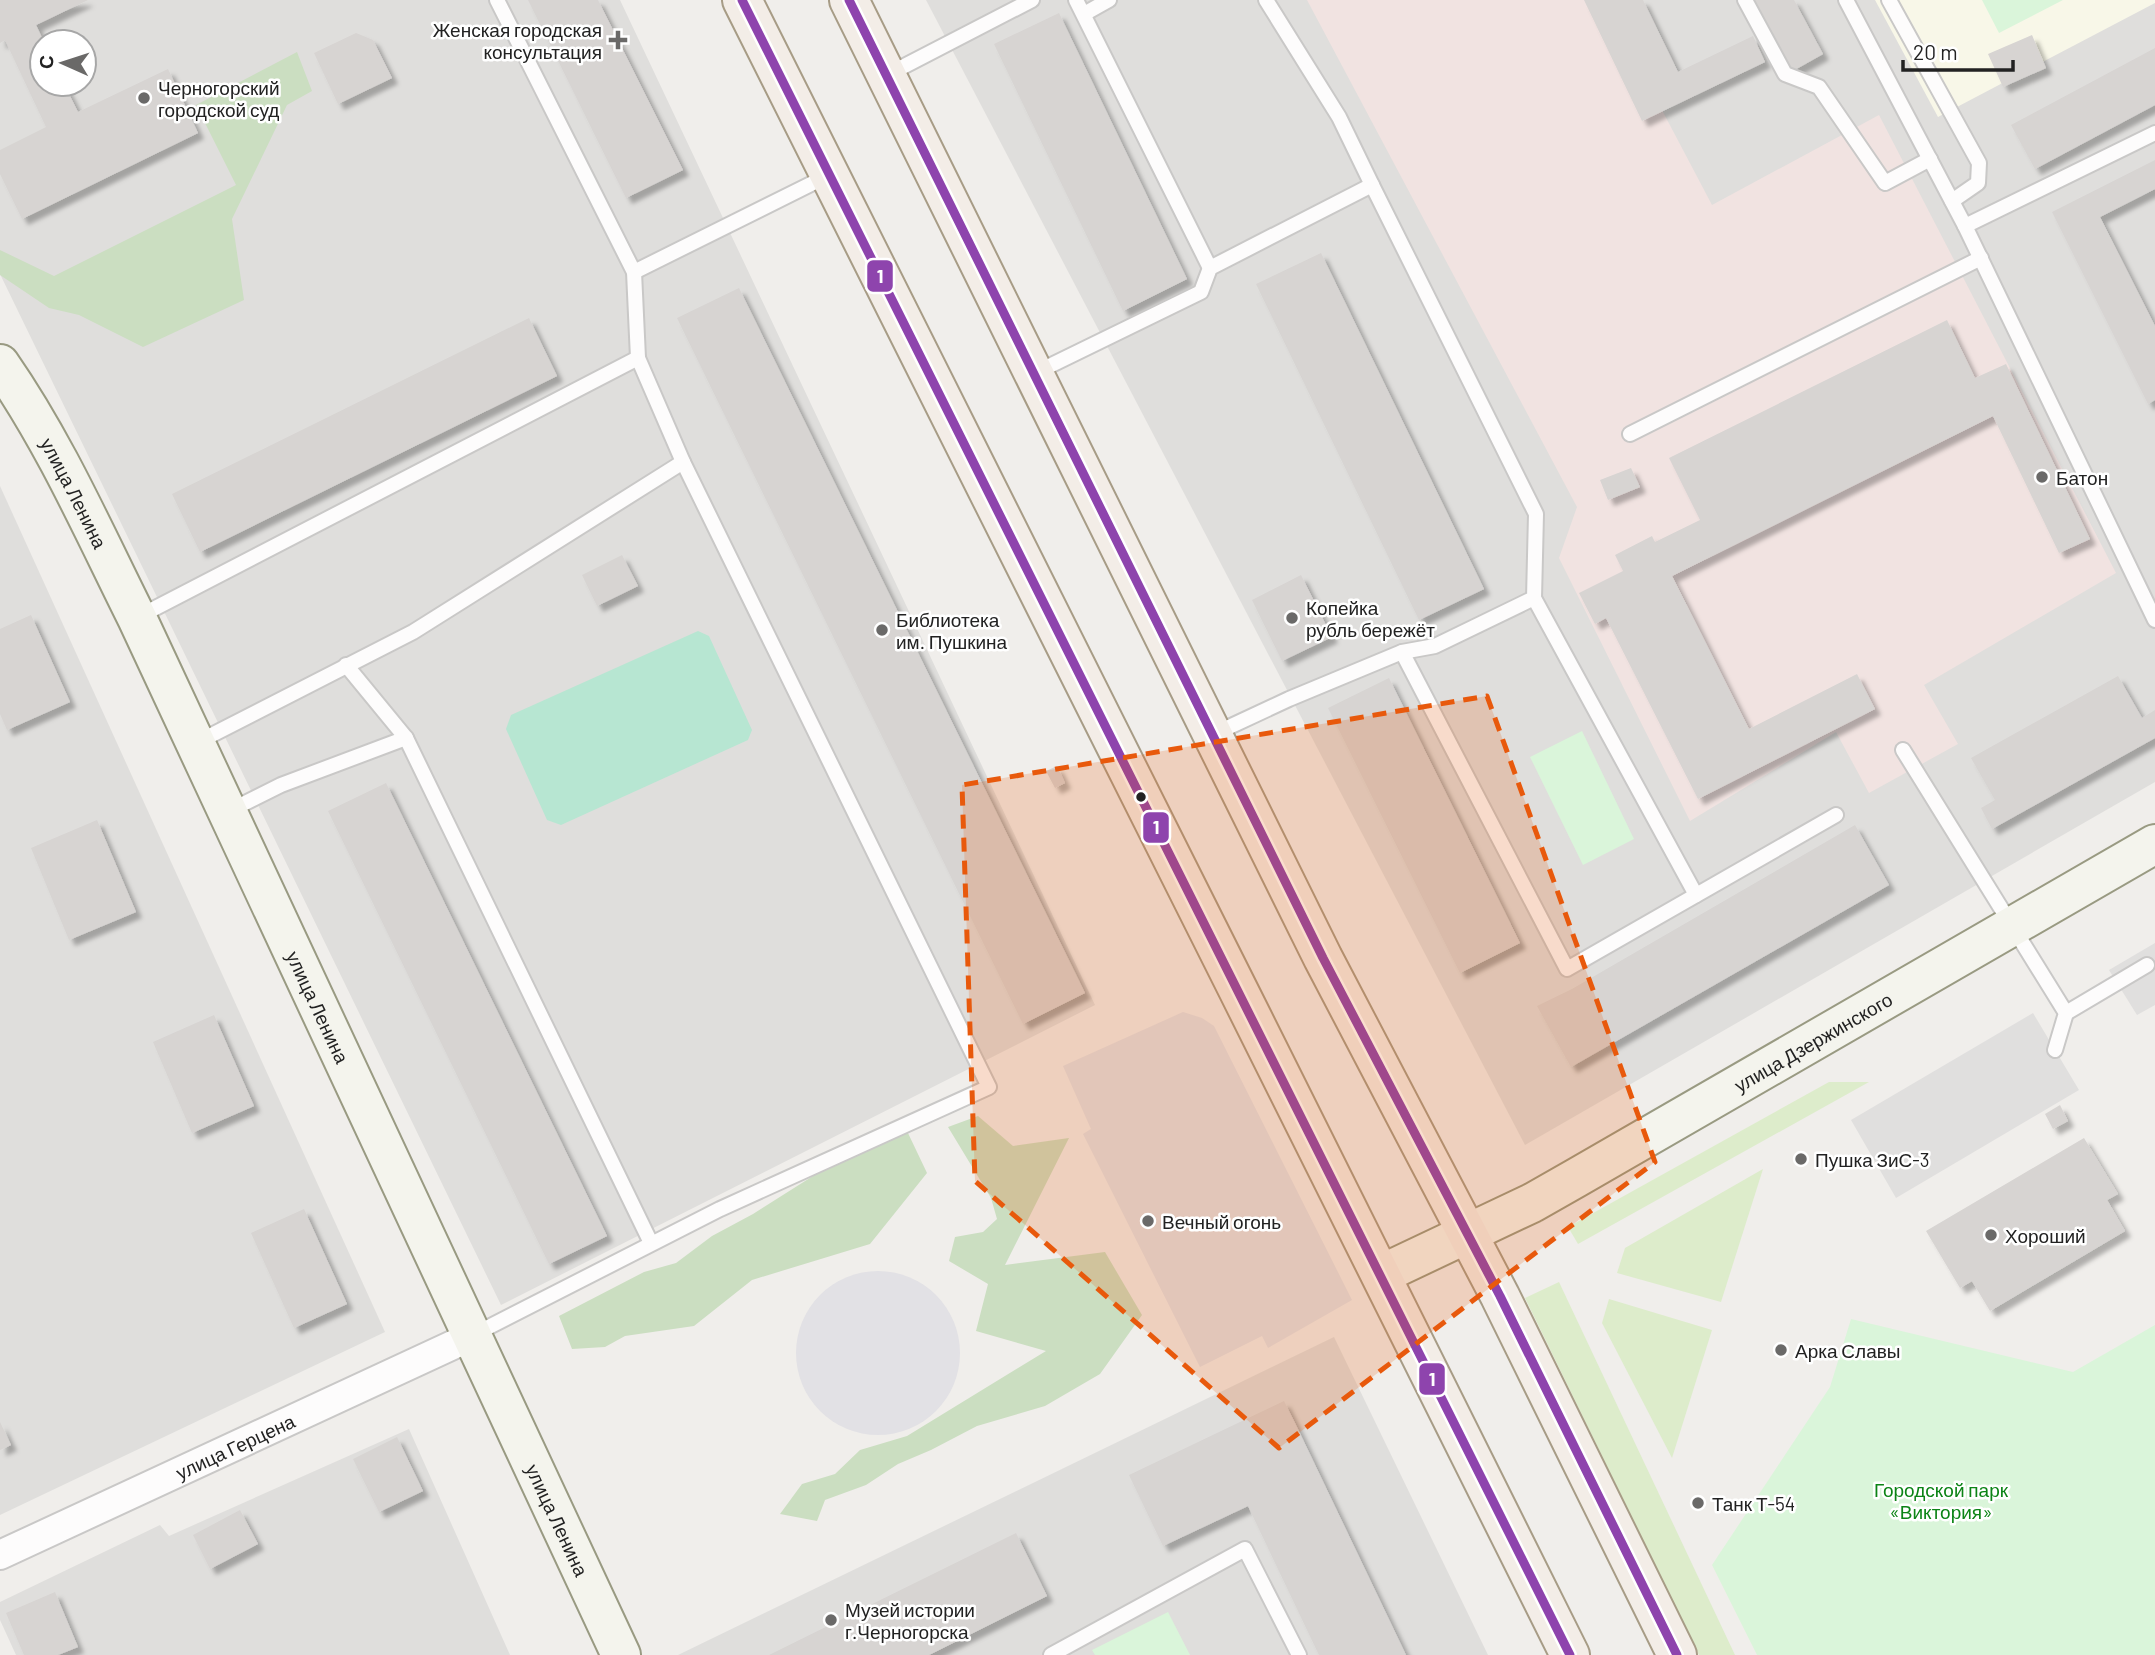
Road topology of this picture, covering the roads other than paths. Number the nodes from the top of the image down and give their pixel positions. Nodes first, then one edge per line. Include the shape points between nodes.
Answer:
1 (497, 0) edge
2 (742, 0) edge
3 (849, 0) edge
4 (1032, 0) edge
5 (1076, 0) edge
6 (1110, 0) edge
7 (1266, 0) edge
8 (1745, 0) edge
9 (1846, 0) edge
10 (1889, 0) edge
11 (1084, 13) junction
12 (887, 76) junction
13 (2155, 133) edge
14 (1930, 159) junction
15 (829, 174) junction
16 (1372, 184) junction
17 (1952, 201) junction
18 (1965, 226) junction
19 (1981, 258) junction
20 (1210, 268) junction
21 (634, 272) junction
22 (638, 358) junction
23 (0, 364) edge
24 (1035, 373) junction
25 (1630, 434) dead end
26 (683, 462) junction
27 (1534, 598) junction
28 (136, 618) junction
29 (2155, 620) edge
30 (1402, 652) junction
31 (346, 665) junction
32 (1213, 735) junction
33 (406, 738) junction
34 (195, 743) junction
35 (1903, 750) dead end
36 (227, 812) junction
37 (1836, 815) dead end
38 (2155, 844) edge
39 (1696, 895) junction
40 (2012, 926) junction
41 (2147, 965) dead end
42 (2066, 1013) junction
43 (2055, 1050) dead end
44 (1467, 1234) junction
45 (652, 1242) junction
46 (1382, 1274) junction
47 (470, 1337) junction
48 (0, 1555) edge
49 (621, 1655) edge
50 (1051, 1655) edge
51 (1299, 1655) edge
52 (1570, 1655) edge
53 (1677, 1655) edge

1 - 21 lane
2 - 15 main road
3 - 12 main road
4 - 12 lane
5 - 11 lane
6 - 11 lane
7 - 16 lane via 1339,117
8 - 14 lane via 1785,74 1819,87 1885,183
9 - 14 lane
10 - 17 lane via 1979,163 1978,183
11 - 20 lane
12 - 24 main road
13 - 18 lane
14 - 17 lane
15 - 21 lane
15 - 46 main road
16 - 20 lane
16 - 27 lane via 1536,513
17 - 18 lane
18 - 19 lane
19 - 25 lane
19 - 29 lane
20 - 24 lane via 1201,292
21 - 22 lane
22 - 26 lane
22 - 28 lane
23 - 28 street, улица Ленина via 54,451
24 - 32 main road
26 - 31 lane via 413,632
26 - 45 lane via 989,1087
27 - 30 lane via 1435,646
27 - 39 lane
28 - 34 street, улица Ленина
30 - 32 lane
30 - 39 lane via 1567,969
31 - 33 lane
31 - 34 lane
32 - 44 main road
33 - 36 lane via 281,785
33 - 45 lane
34 - 36 street, улица Ленина
35 - 40 lane
36 - 47 street, улица Ленина
37 - 39 lane
38 - 40 street, улица Дзержинского
40 - 42 lane
40 - 44 street, улица Дзержинского via 1576,1178
41 - 42 lane
42 - 43 lane
44 - 46 street, улица Дзержинского
44 - 53 main road
45 - 47 lane
46 - 52 main road
47 - 48 street, улица Герцена
47 - 49 street, улица Ленина
50 - 51 lane via 1245,1549

